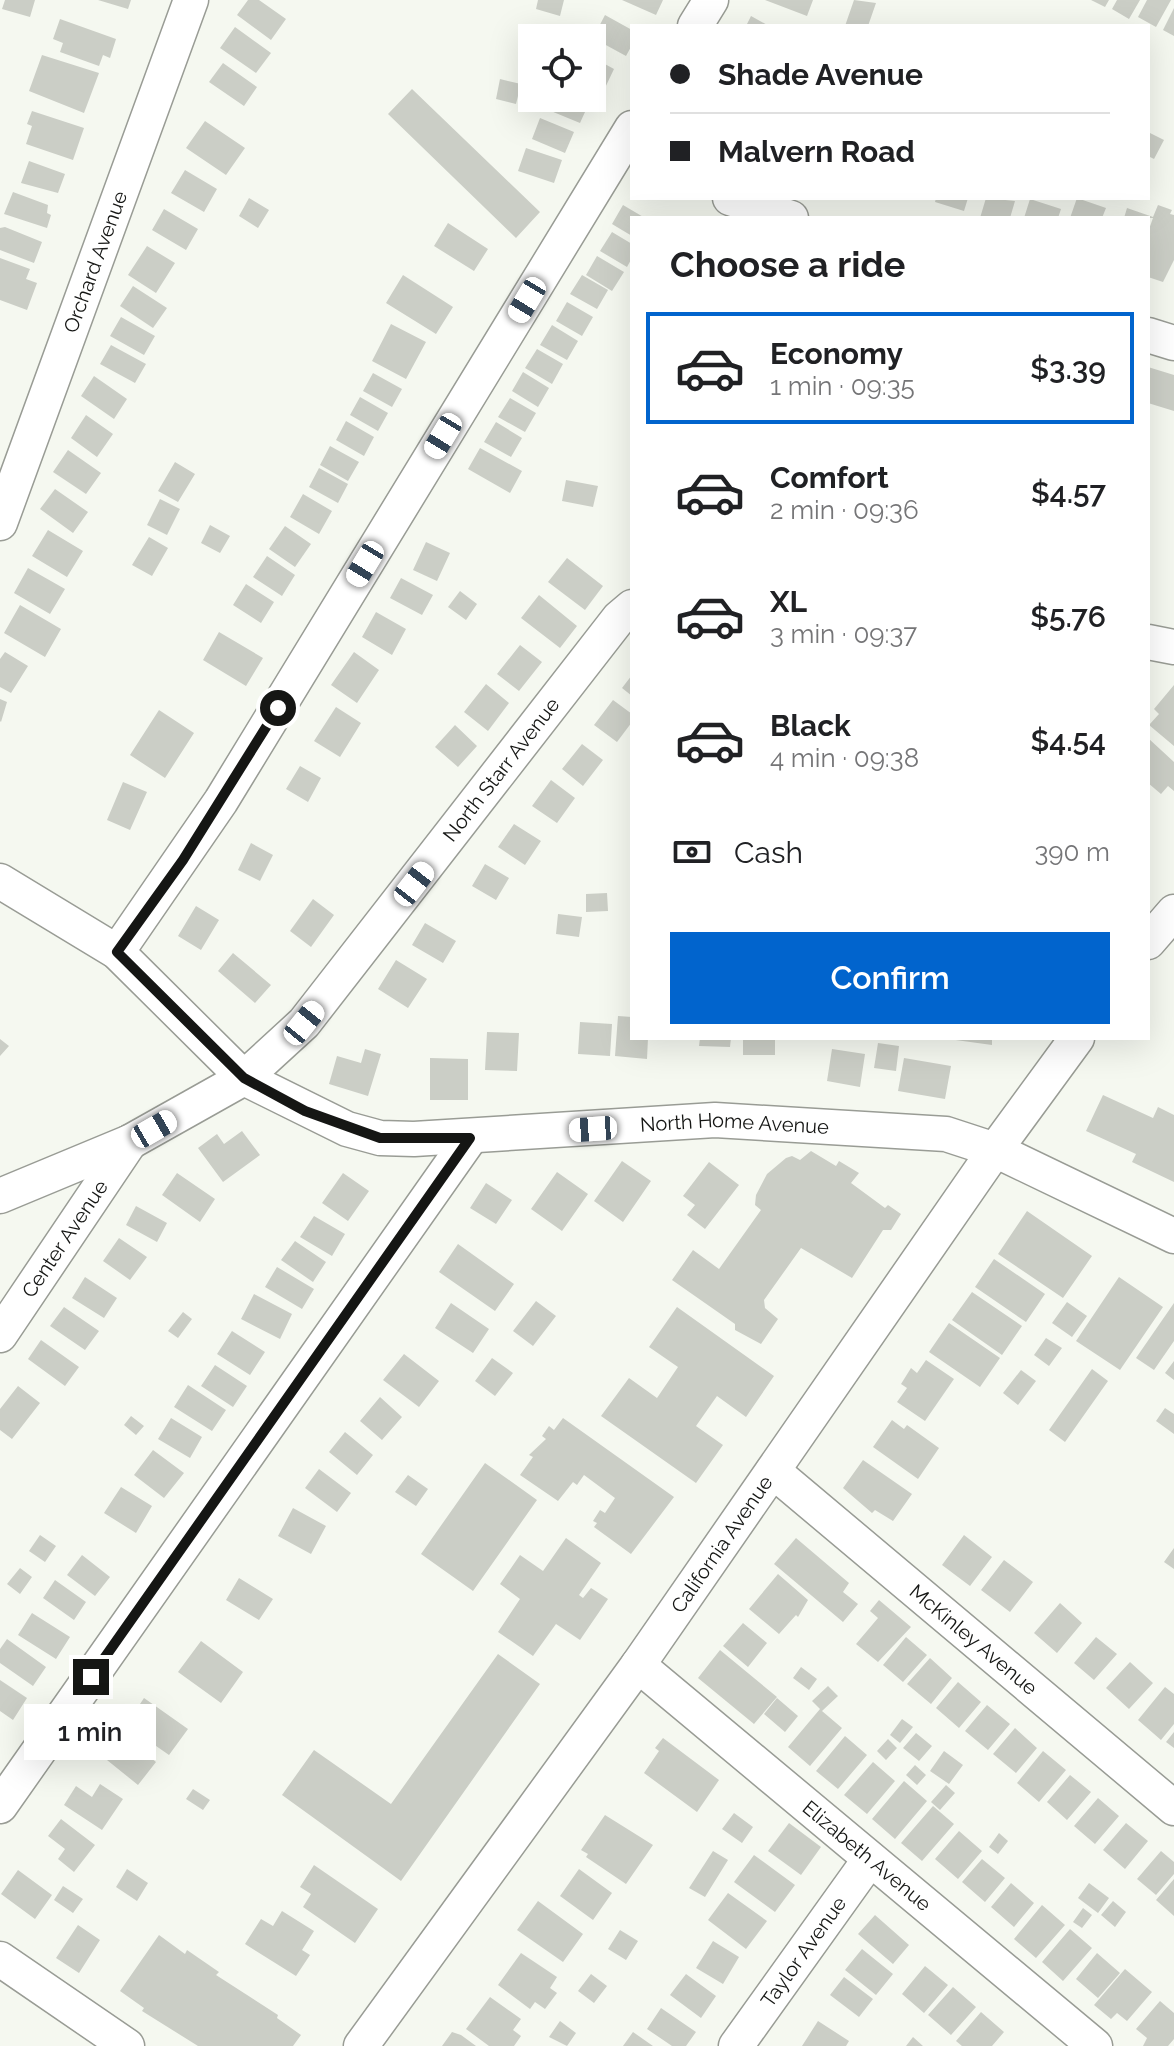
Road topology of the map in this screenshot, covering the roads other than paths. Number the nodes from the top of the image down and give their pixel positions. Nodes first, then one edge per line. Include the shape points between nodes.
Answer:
1 (191, 0) edge
2 (711, 0) edge
3 (696, 24) edge
4 (630, 135) edge
5 (622, 163) edge
6 (736, 200) edge
7 (785, 216) edge
8 (1150, 336) edge
9 (1174, 343) edge
10 (0, 523) edge
11 (630, 609) edge
12 (1150, 642) edge
13 (1174, 647) edge
14 (0, 881) edge
15 (1174, 912) edge
16 (1150, 940) edge
17 (117, 952) junction
18 (1076, 1040) edge
19 (244, 1078) junction
20 (470, 1138) junction
21 (130, 1142) junction
22 (995, 1150) junction
23 (0, 1196) edge
24 (1174, 1236) edge
25 (0, 1335) edge
26 (773, 1471) junction
27 (638, 1665) junction
28 (0, 1806) edge
29 (1174, 1808) edge
30 (870, 1859) junction
31 (0, 1959) edge
32 (127, 2046) edge
33 (361, 2046) edge
34 (736, 2046) edge
35 (1095, 2046) edge

1 - 10 street, Orchard Avenue
2 - 3 street
4 - 5 street
5 - 17 street via 221,801
6 - 7 street
8 - 9 street
11 - 19 street, North Starr Avenue via 304,1023
12 - 13 street
14 - 17 street, North Home Avenue
15 - 16 street
17 - 19 street, North Home Avenue
18 - 22 street, California Avenue
19 - 20 street, North Home Avenue via 305,1111 380,1138
19 - 21 street, North Starr Avenue
20 - 22 street, North Home Avenue via 715,1120 946,1134
20 - 28 street
21 - 23 street, North Starr Avenue
21 - 25 street, Center Avenue
22 - 24 street, North Home Avenue
22 - 26 street, California Avenue
26 - 27 street, California Avenue
26 - 29 street, McKinley Avenue
27 - 30 street, Elizabeth Avenue
27 - 33 street, California Avenue
30 - 34 street, Taylor Avenue
30 - 35 street, Elizabeth Avenue
31 - 32 street

